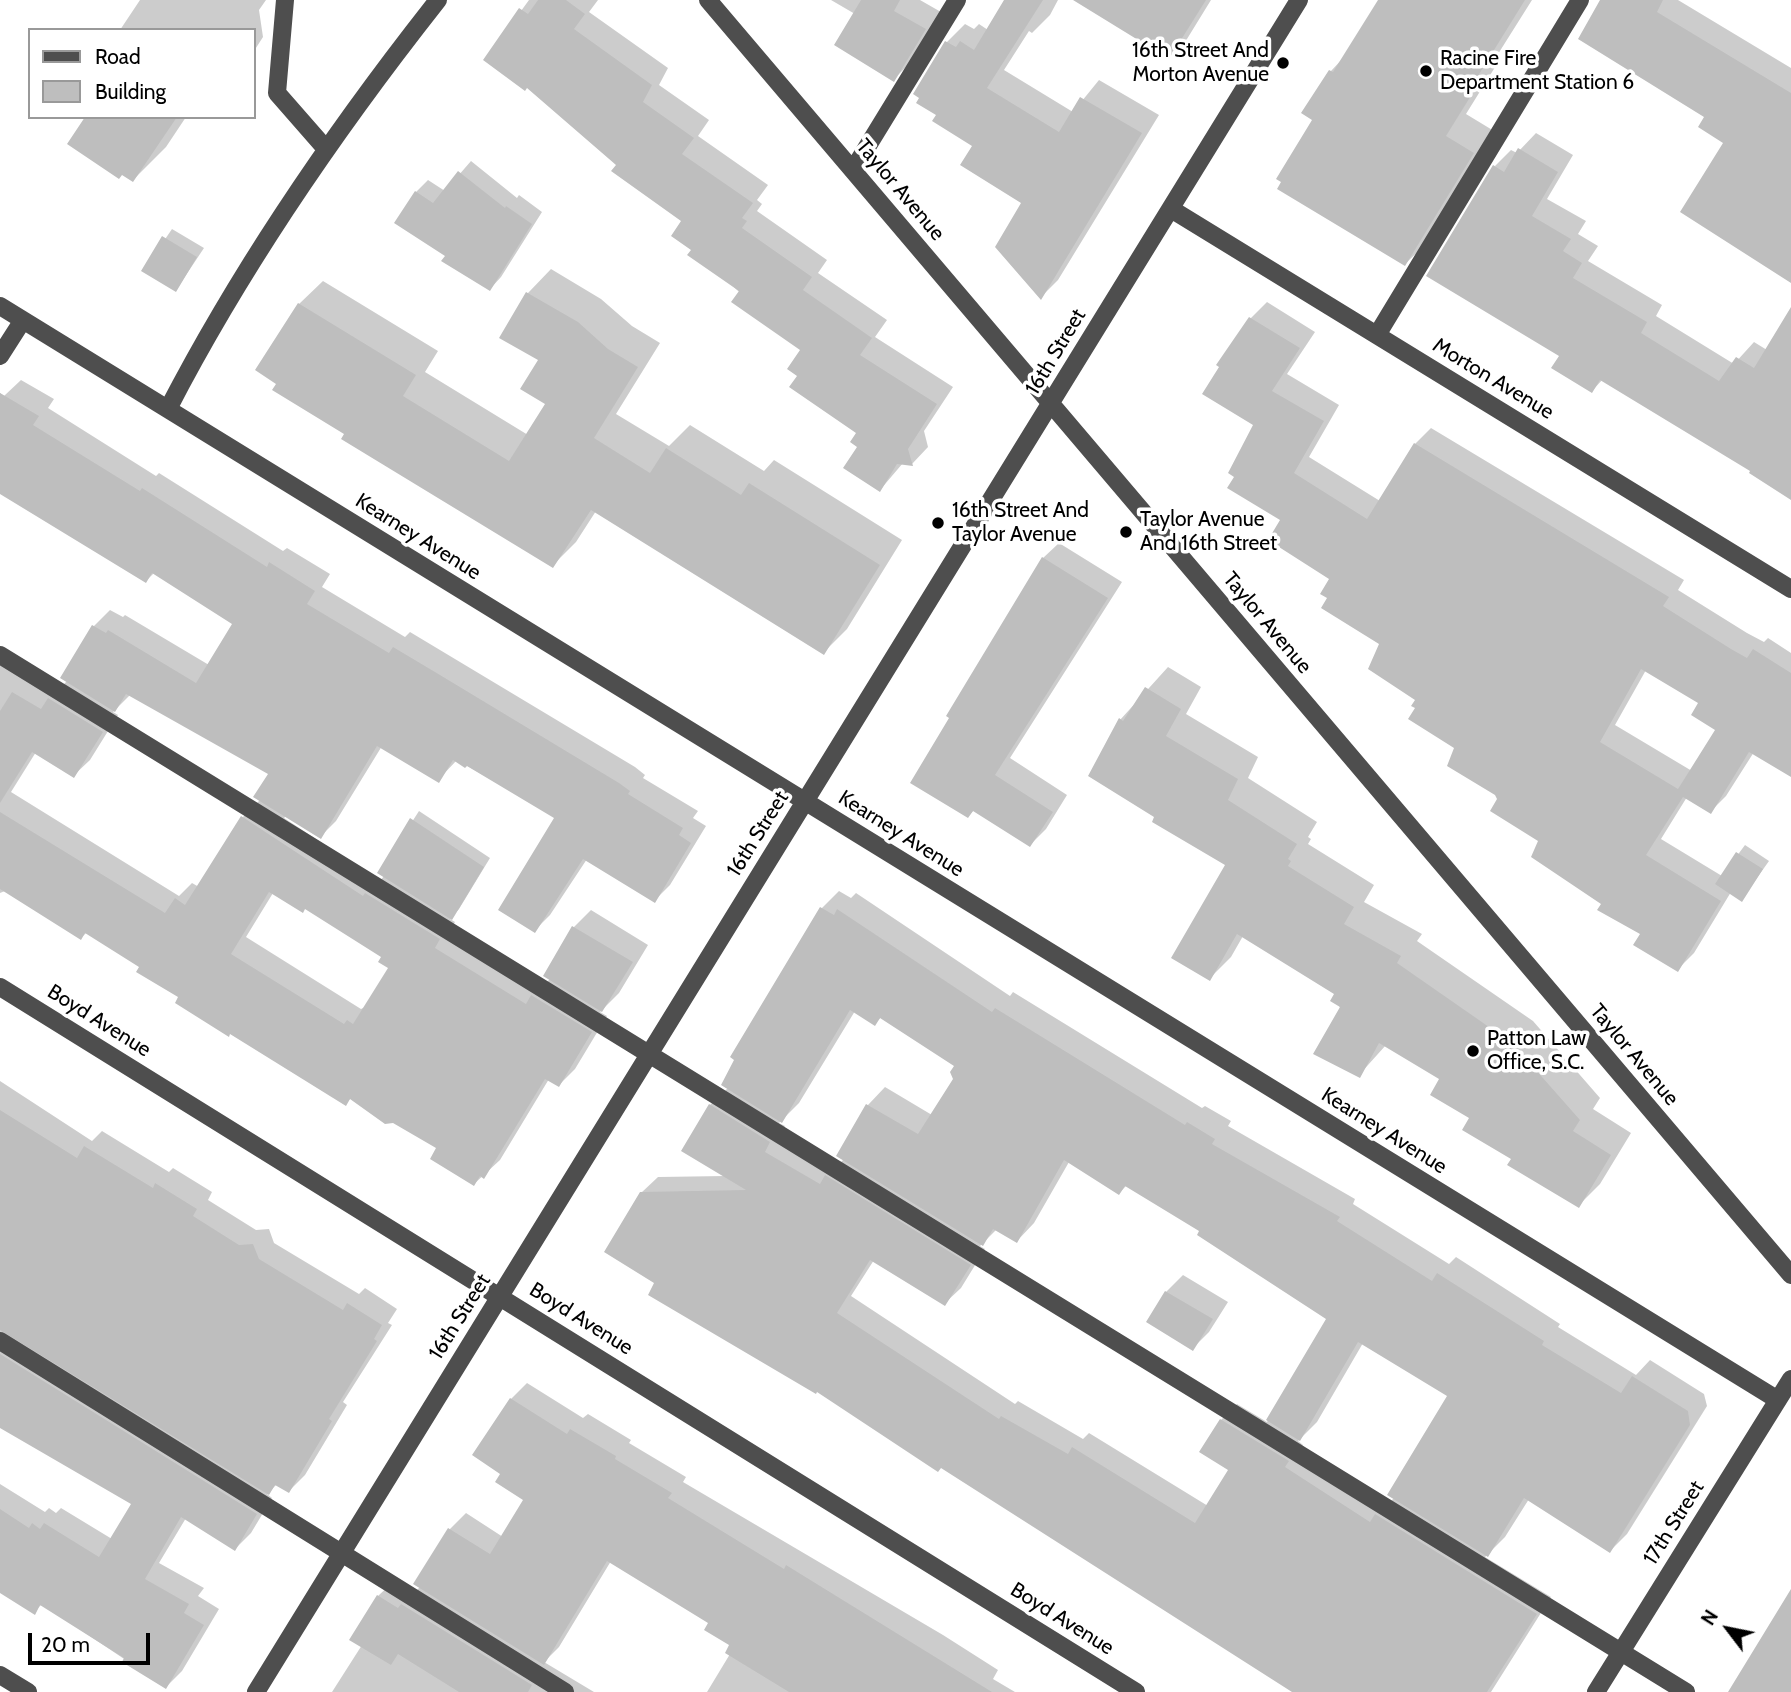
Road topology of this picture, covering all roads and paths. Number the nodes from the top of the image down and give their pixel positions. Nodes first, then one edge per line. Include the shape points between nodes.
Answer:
1 (285, 0) edge
2 (438, 0) edge
3 (708, 0) edge
4 (957, 0) edge
5 (1298, 0) edge
6 (1580, 0) edge
7 (326, 149) junction
8 (853, 170) junction
9 (1171, 209) junction
10 (0, 306) edge
11 (23, 320) junction
12 (1377, 335) junction
13 (0, 356) edge
14 (1051, 403) junction
15 (167, 409) junction
16 (1791, 589) edge
17 (0, 655) edge
18 (805, 802) junction
19 (0, 987) edge
20 (649, 1055) junction
21 (1791, 1275) edge
22 (500, 1295) junction
23 (0, 1341) edge
24 (1791, 1379) edge
25 (1778, 1400) junction
26 (341, 1554) junction
27 (1620, 1653) junction
28 (0, 1675) edge
29 (28, 1692) edge
30 (256, 1692) edge
31 (565, 1692) edge
32 (1136, 1692) edge
33 (1596, 1692) edge
34 (1686, 1692) edge

1 - 7 street via 277,93
2 - 7 street
3 - 8 street, Taylor Avenue
4 - 8 street
5 - 9 street, 16th Street
6 - 12 street
7 - 15 street
8 - 14 street, Taylor Avenue
9 - 12 street, Morton Avenue
9 - 14 street, 16th Street
10 - 11 street, Kearney Avenue
11 - 13 street
11 - 15 street, Kearney Avenue
12 - 16 street, Morton Avenue
14 - 18 street, 16th Street
14 - 21 street, Taylor Avenue
15 - 18 street, Kearney Avenue
17 - 20 street
18 - 20 street, 16th Street
18 - 25 street, Kearney Avenue
19 - 22 street, Boyd Avenue
20 - 22 street, 16th Street
20 - 27 street
22 - 26 street, 16th Street
22 - 32 street, Boyd Avenue
23 - 26 street
24 - 25 street, 17th Street
25 - 27 street, 17th Street
26 - 30 street, 16th Street
26 - 31 street
27 - 33 street, 17th Street
27 - 34 street
28 - 29 street

